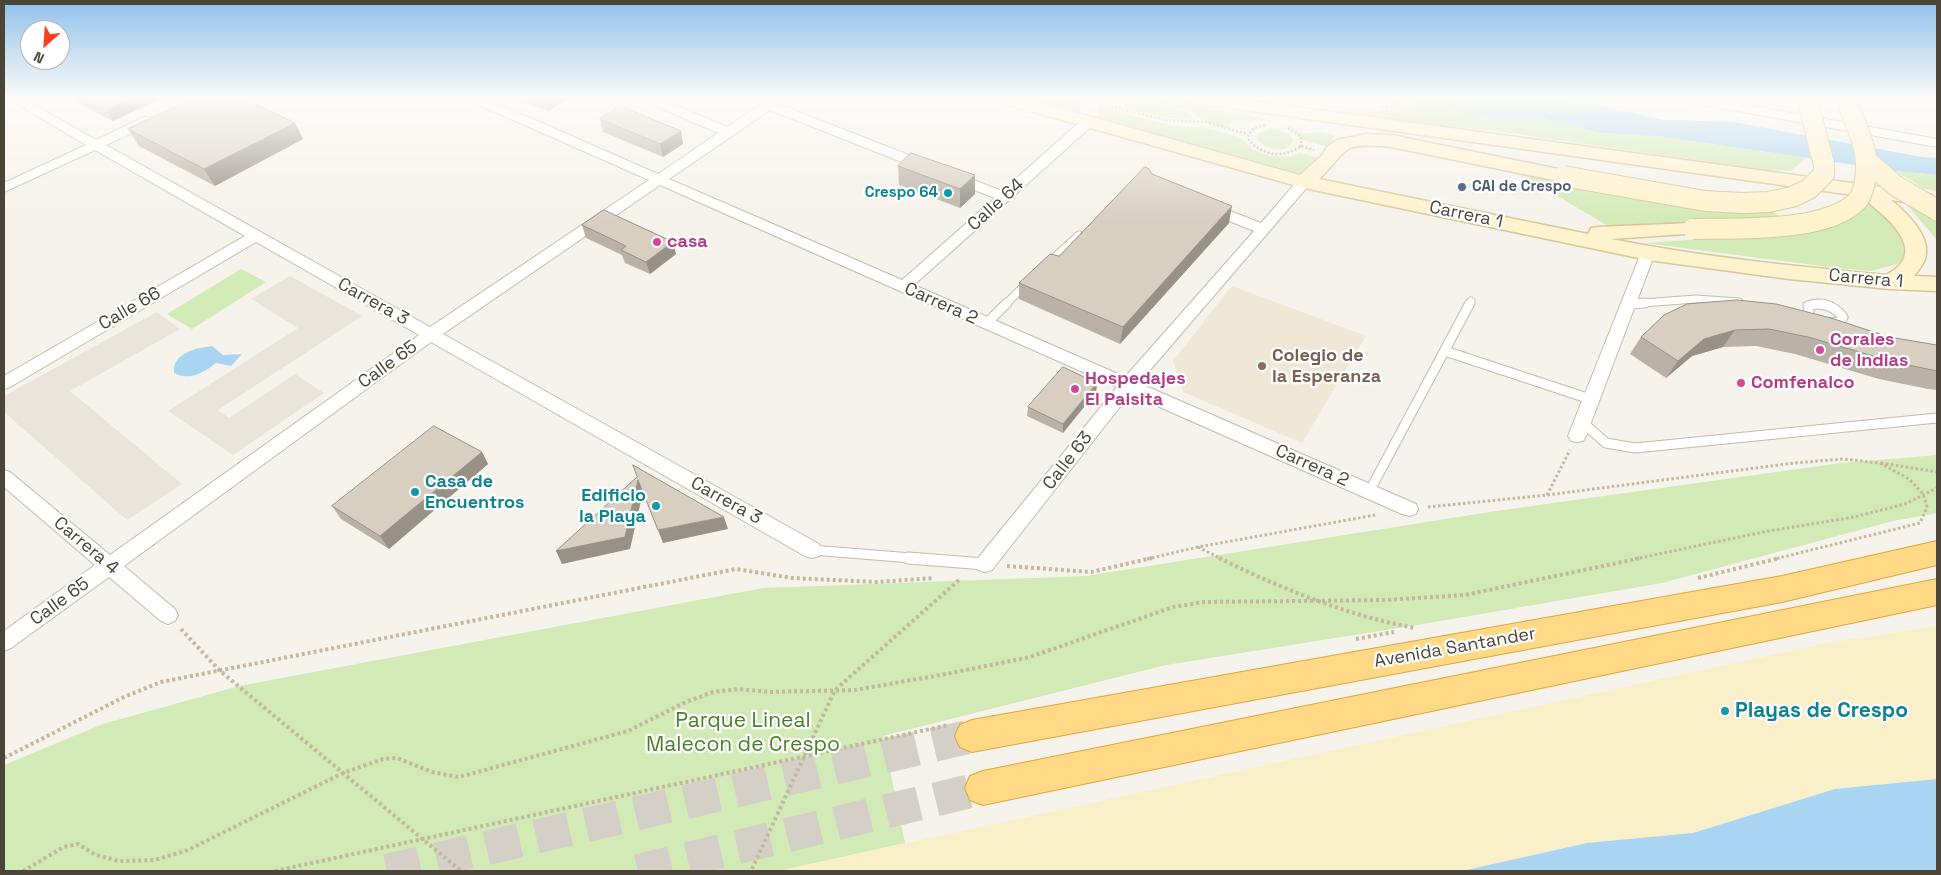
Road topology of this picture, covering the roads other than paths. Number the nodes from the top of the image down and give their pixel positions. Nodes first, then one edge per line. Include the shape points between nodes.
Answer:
1 (85, 139) edge
2 (109, 139) edge
3 (567, 139) edge
4 (720, 139) edge
5 (865, 139) edge
6 (1070, 139) edge
7 (1149, 139) edge
8 (1382, 139) edge
9 (1486, 139) edge
10 (1818, 139) edge
11 (1859, 139) edge
12 (1914, 139) edge
13 (1392, 141) junction
14 (1937, 143) edge
15 (96, 145) junction
16 (1328, 160) junction
17 (1867, 162) junction
18 (660, 180) junction
19 (1304, 182) junction
20 (4, 188) edge
21 (1867, 192) junction
22 (1362, 194) junction
23 (1006, 197) junction
24 (1191, 200) edge
25 (1937, 200) edge
26 (1937, 210) edge
27 (1263, 228) junction
28 (1558, 234) junction
29 (1080, 235) edge
30 (256, 236) junction
31 (1648, 253) junction
32 (1889, 282) junction
33 (1937, 284) edge
34 (903, 287) junction
35 (1471, 301) dead end
36 (1751, 303) edge
37 (1629, 304) junction
38 (1799, 310) edge
39 (1809, 312) junction
40 (987, 324) junction
41 (431, 334) junction
42 (1444, 351) junction
43 (4, 383) edge
44 (1128, 385) junction
45 (1590, 399) junction
46 (1937, 418) edge
47 (1579, 429) joint
48 (4, 477) edge
49 (1369, 492) junction
50 (1409, 509) dead end
51 (812, 550) joint
52 (1937, 553) edge
53 (985, 564) joint
54 (110, 566) junction
55 (1937, 592) edge
56 (168, 615) road end
57 (4, 642) edge
58 (972, 736) tunnel mouth
59 (984, 788) tunnel mouth

1 - 15 street, Carrera 3
2 - 15 street
3 - 18 street, Carrera 2
4 - 18 street, Calle 65
5 - 23 street
6 - 23 street, Calle 64
7 - 19 main road, Carrera 1
8 - 13 main road
9 - 21 main road
10 - 13 main road, bridge via 1824,174 1804,193 1762,202 1705,201
11 - 17 main road, bridge
12 - 14 street
13 - 16 main road via 1351,142 1339,147
15 - 20 street
15 - 30 street, Carrera 3
16 - 19 main road
16 - 22 main road via 1338,178
17 - 26 main road, bridge via 1896,186
17 - 28 main road, bridge via 1865,184 1857,201 1835,215 1808,222 1773,227
18 - 34 street, Carrera 2
18 - 41 street, Calle 65
19 - 22 main road, Carrera 1
19 - 27 street, Calle 63
21 - 25 main road
21 - 32 main road via 1906,225 1915,242 1915,259 1906,272
22 - 28 main road, Carrera 1
23 - 34 street, Calle 64
24 - 27 street
27 - 44 street, Calle 63
28 - 31 main road, Carrera 1
29 - 40 lane
30 - 41 street, Carrera 3
30 - 43 street, Calle 66
31 - 32 main road, Carrera 1
31 - 37 street
32 - 33 main road, Carrera 1
34 - 40 street, Carrera 2
35 - 42 lane
36 - 37 lane via 1696,300
37 - 45 street
38 - 39 lane
39 - 39 lane via 1821,320 1840,322 1843,317 1827,304 1808,306
40 - 44 street, Carrera 2
41 - 51 street, Carrera 3
41 - 54 street, Calle 65
42 - 45 lane
42 - 49 lane
44 - 49 street, Carrera 2
44 - 53 street, Calle 63
45 - 47 street
46 - 47 lane via 1635,448 1606,443
48 - 54 street, Carrera 4
49 - 50 street, Carrera 2
51 - 53 lane, Calle 63
52 - 58 highway, Avenida Santander via 1772,590
54 - 56 street, Carrera 4
54 - 57 street, Calle 65
55 - 59 highway

